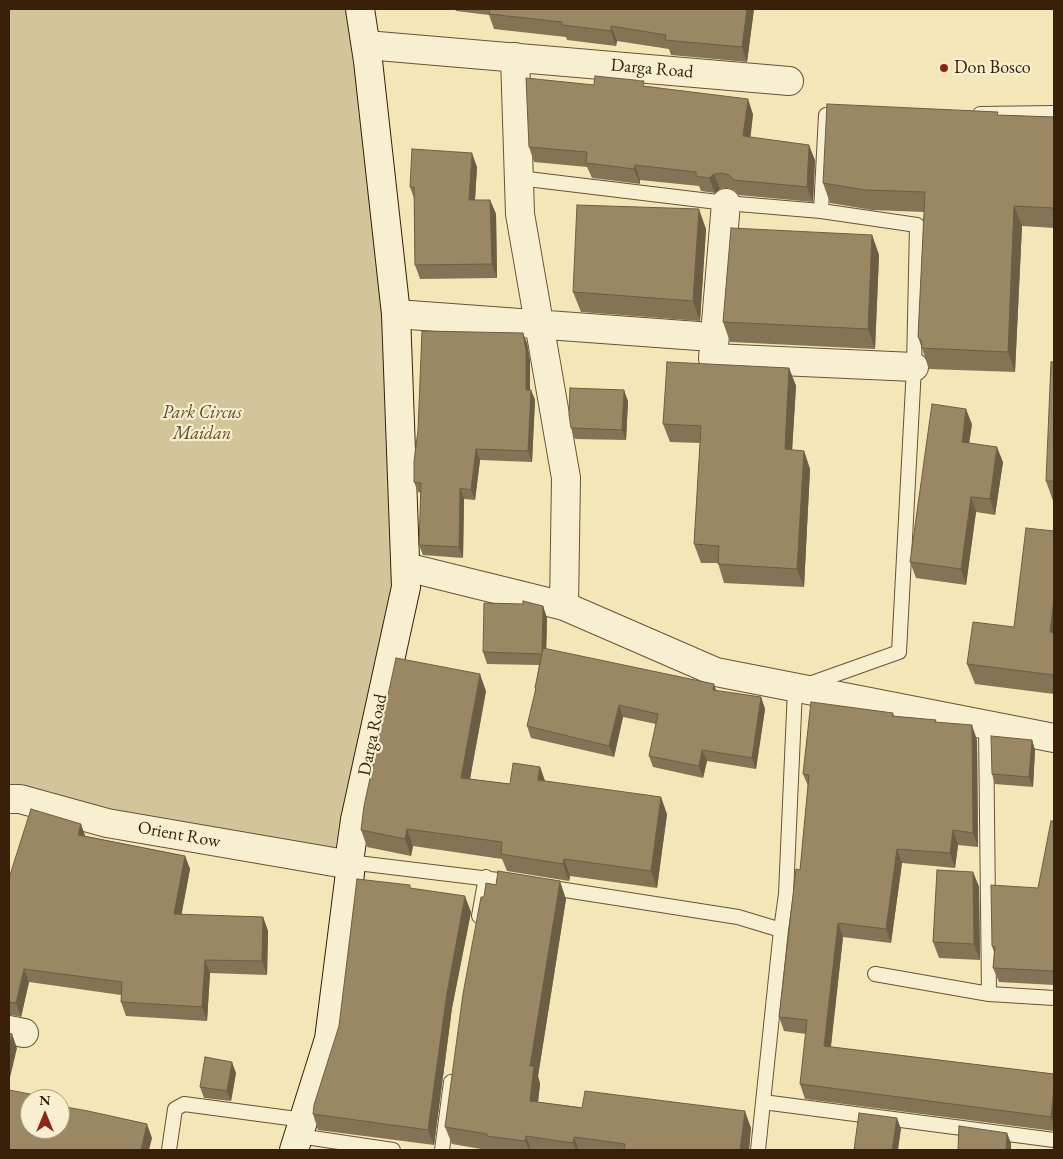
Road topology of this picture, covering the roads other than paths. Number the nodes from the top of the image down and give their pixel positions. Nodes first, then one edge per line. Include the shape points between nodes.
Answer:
1 (360, 9) edge
2 (366, 45) junction
3 (516, 57) junction
4 (789, 81) dead end
5 (1054, 113) edge
6 (965, 114) edge
7 (856, 115) edge
8 (519, 178) junction
9 (726, 203) junction
10 (821, 211) junction
11 (396, 314) junction
12 (540, 325) junction
13 (698, 336) dead end
14 (914, 367) junction
15 (406, 567) junction
16 (564, 606) junction
17 (795, 689) junction
18 (986, 726) junction
19 (1054, 738) edge
20 (9, 799) edge
21 (350, 863) junction
22 (486, 877) junction
23 (781, 930) junction
24 (475, 934) edge
25 (875, 974) dead end
26 (989, 994) junction
27 (1054, 998) edge
28 (454, 1066) edge
29 (763, 1102) junction
30 (299, 1135) edge
31 (1054, 1140) edge
32 (169, 1150) edge
33 (392, 1150) edge
34 (442, 1150) edge
35 (758, 1150) edge

1 - 2 street, Darga Road
2 - 3 street, Darga Road
2 - 11 street, Darga Road
3 - 4 street, Darga Road
3 - 8 street
5 - 6 lane
7 - 10 lane via 826,115
8 - 9 lane
8 - 12 street via 520,214
9 - 10 lane
9 - 14 street via 713,358
10 - 14 lane via 917,225
11 - 12 street
11 - 15 street, Darga Road
12 - 13 street
12 - 16 street via 566,478
14 - 17 lane via 899,652
15 - 16 street
15 - 21 street, Darga Road via 406,587 354,820
16 - 17 street via 716,672
17 - 18 street
17 - 23 lane via 786,894
18 - 19 street
18 - 26 lane
20 - 21 street, Orient Row via 20,799 107,823
21 - 22 lane
21 - 30 street, Darga Road via 329,1040
22 - 23 lane via 738,917
22 - 24 lane
23 - 29 lane
25 - 26 lane
26 - 27 lane
28 - 34 lane
29 - 31 lane
29 - 35 lane
30 - 32 lane via 184,1104 174,1109
30 - 33 lane

